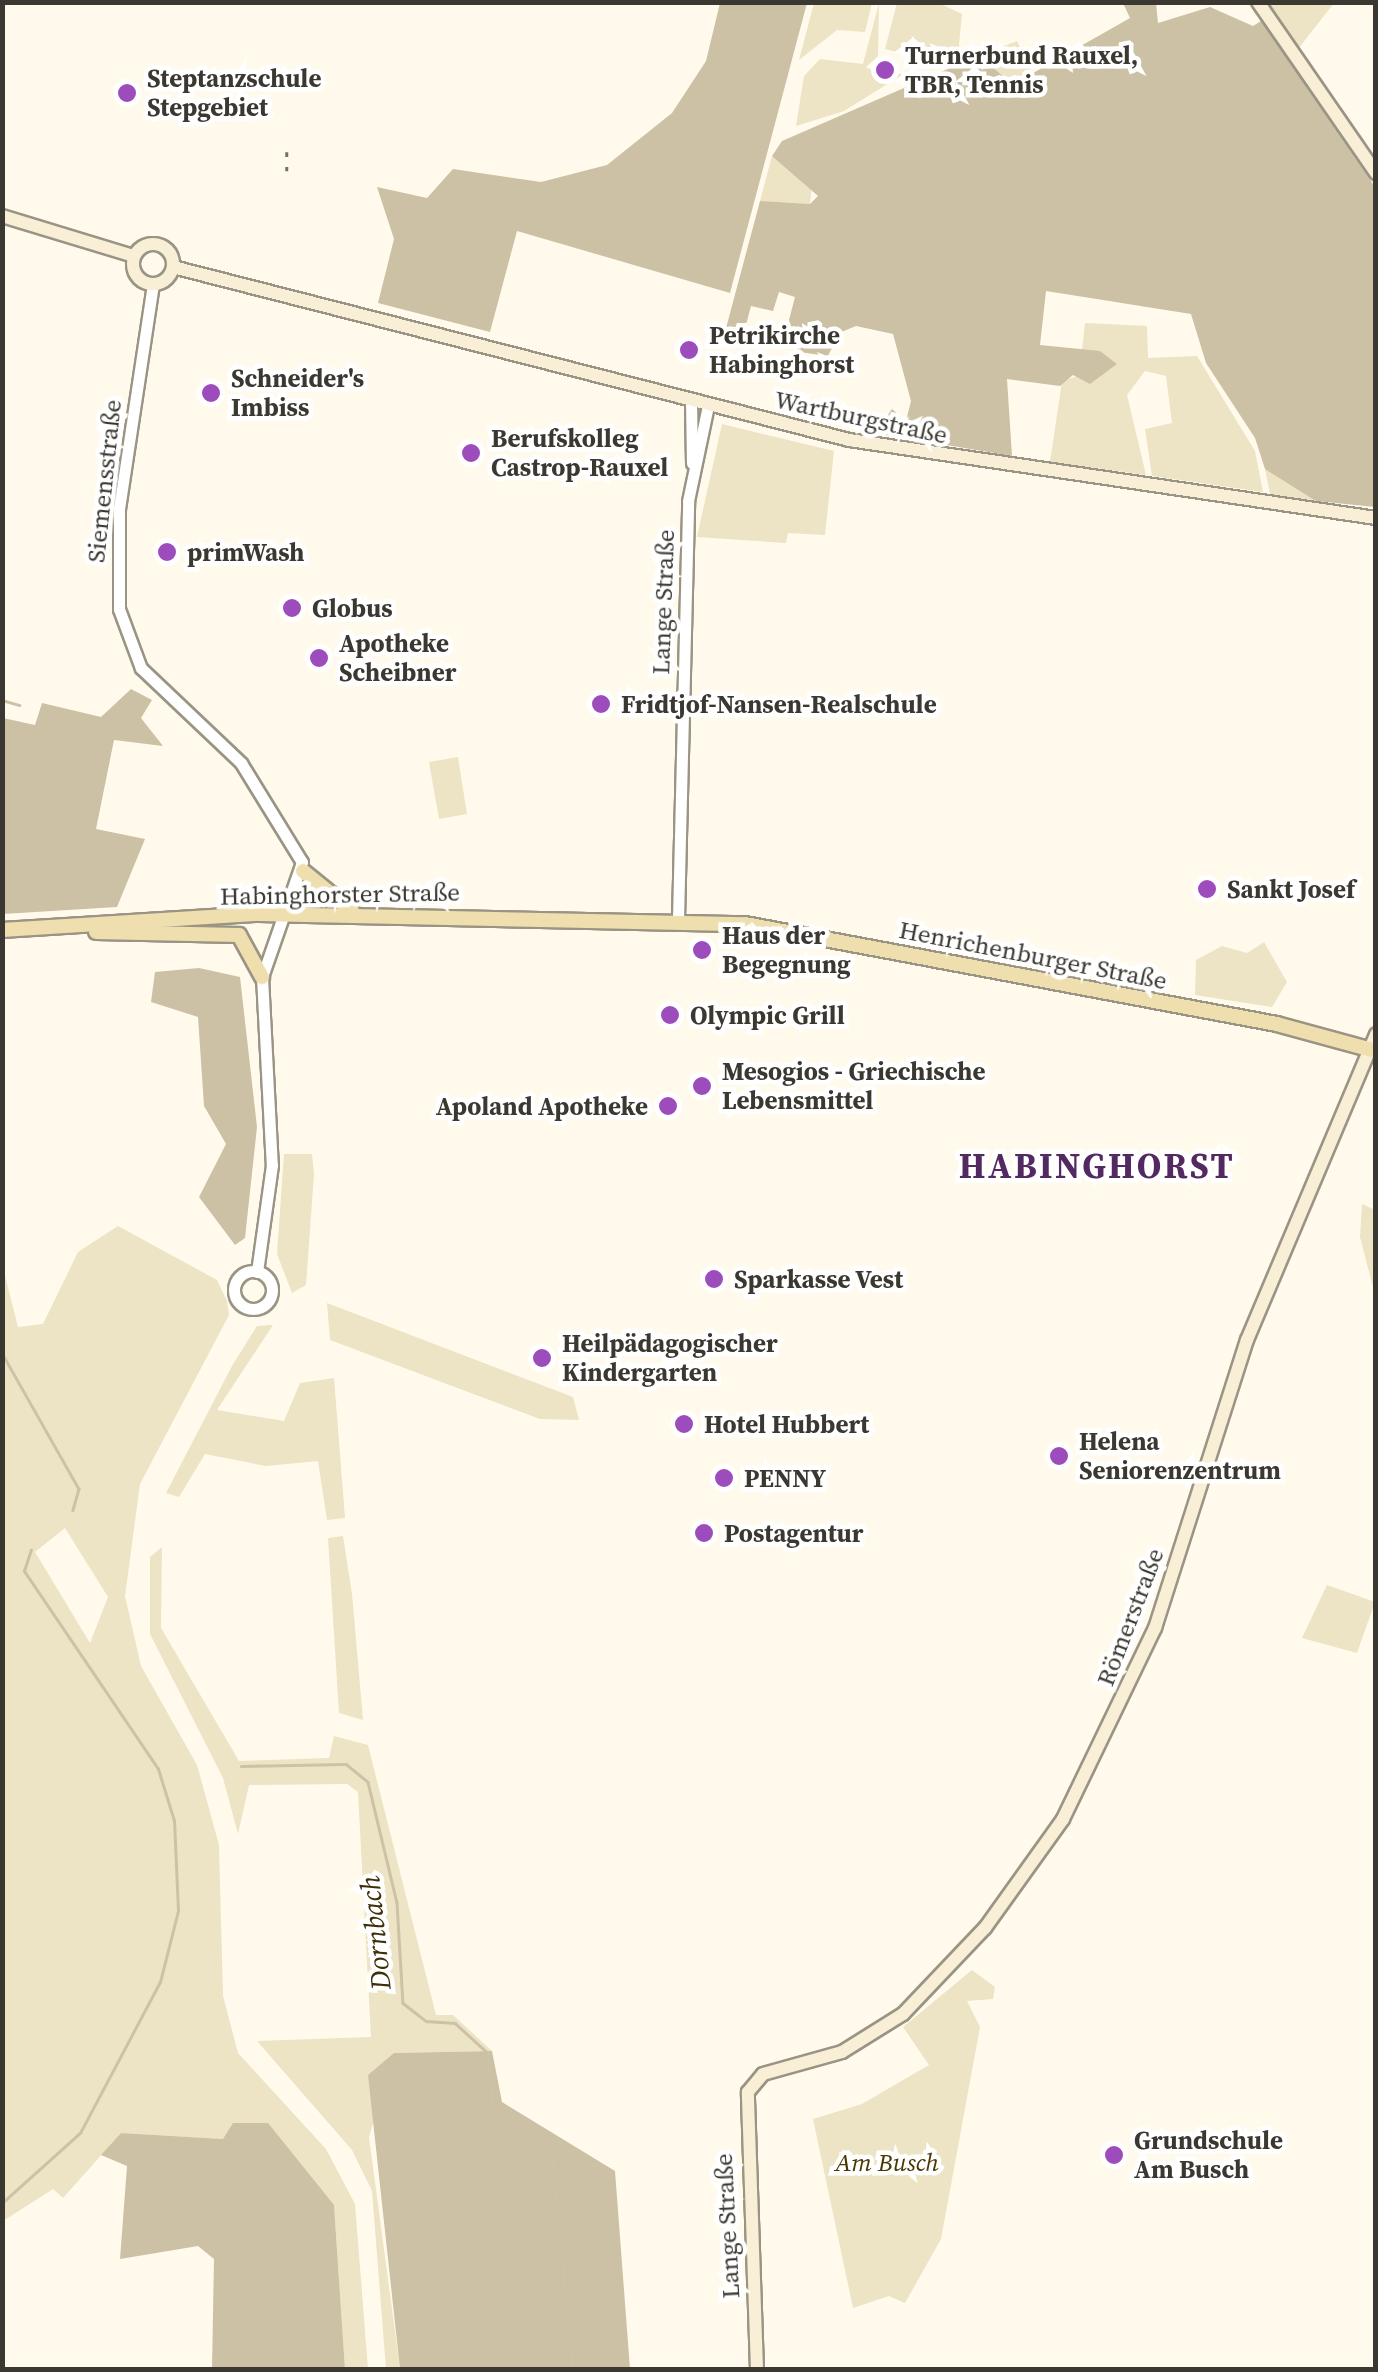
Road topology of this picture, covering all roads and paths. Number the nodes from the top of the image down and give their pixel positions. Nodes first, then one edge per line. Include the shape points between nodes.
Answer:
1 (1258, 2) edge
2 (1376, 174) edge
3 (2, 216) edge
4 (134, 256) junction
5 (172, 267) junction
6 (153, 284) junction
7 (690, 400) junction
8 (708, 405) junction
9 (693, 467) junction
10 (1376, 518) edge
11 (303, 872) junction
12 (286, 914) junction
13 (358, 914) junction
14 (678, 919) junction
15 (45, 928) junction
16 (2, 930) edge
17 (262, 976) junction
18 (1373, 1044) edge
19 (257, 1272) dead end
20 (754, 2082) joint
21 (757, 2370) edge

1 - 2 main road
3 - 4 main road
4 - 5 main road, Wartburgstraße via 156,244
4 - 6 main road via 136,276
5 - 6 main road
5 - 7 main road, Wartburgstraße
6 - 11 street, Siemensstraße via 119,510 120,609 141,668 241,764 292,835
7 - 8 main road, Wartburgstraße
7 - 9 street, Lange Straße
8 - 9 street, Lange Straße
8 - 10 main road, Wartburgstraße via 964,461
9 - 14 street, Lange Straße
11 - 12 street
11 - 13 main road
12 - 13 main road, Habinghorster Straße
12 - 15 main road, Habinghorster Straße
12 - 17 street
13 - 14 main road, Habinghorster Straße
14 - 18 main road, Henrichenburger Straße via 823,936
15 - 16 main road, Habinghorster Straße
15 - 17 main road via 239,935
17 - 19 street via 272,1165
18 - 20 main road, Römerstraße via 1247,1340 1154,1628 1064,1818 986,1928 903,2014 842,2052
20 - 21 main road, Lange Straße via 744,2112

